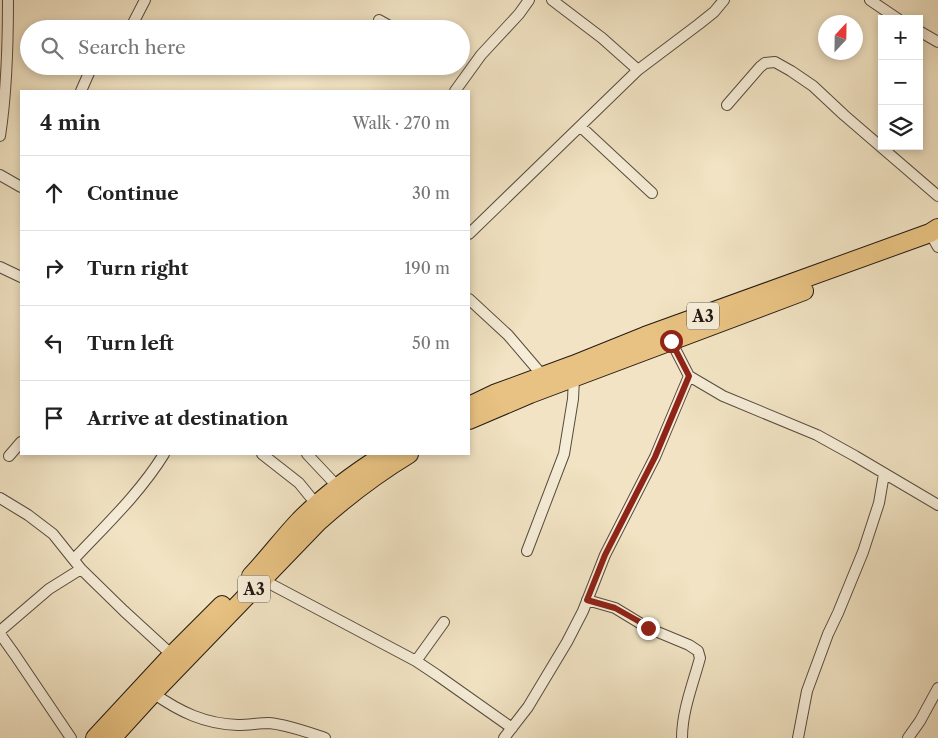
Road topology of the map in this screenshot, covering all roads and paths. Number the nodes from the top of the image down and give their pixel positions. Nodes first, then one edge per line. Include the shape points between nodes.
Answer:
1 (8, 0) edge
2 (145, 0) edge
3 (530, 0) edge
4 (552, 0) edge
5 (724, 0) edge
6 (870, 0) edge
7 (892, 15) edge
8 (135, 20) edge
9 (923, 33) edge
10 (938, 42) edge
11 (471, 68) edge
12 (638, 70) junction
13 (88, 75) edge
14 (466, 75) edge
15 (81, 90) edge
16 (456, 90) edge
17 (727, 105) dead end
18 (581, 126) junction
19 (0, 136) edge
20 (0, 175) edge
21 (20, 185) edge
22 (652, 193) dead end
23 (938, 196) edge
24 (470, 233) edge
25 (936, 239) edge
26 (0, 267) edge
27 (20, 277) edge
28 (470, 300) edge
29 (671, 341) junction
30 (543, 376) junction
31 (689, 376) junction
32 (574, 378) junction
33 (470, 406) edge
34 (470, 420) edge
35 (20, 443) edge
36 (163, 455) edge
37 (263, 455) edge
38 (308, 455) edge
39 (383, 455) edge
40 (407, 455) edge
41 (10, 456) dead end
42 (884, 474) junction
43 (338, 488) junction
44 (0, 498) edge
45 (318, 505) junction
46 (938, 505) edge
47 (527, 551) dead end
48 (74, 559) junction
49 (81, 569) junction
50 (263, 580) junction
51 (587, 600) junction
52 (444, 622) dead end
53 (0, 632) edge
54 (172, 655) junction
55 (416, 661) junction
56 (938, 688) edge
57 (153, 693) junction
58 (512, 728) junction
59 (71, 738) edge
60 (94, 738) edge
61 (112, 738) edge
62 (325, 738) edge
63 (504, 738) edge
64 (682, 738) edge
65 (798, 738) edge
66 (908, 738) edge

1 - 19 street via 8,47
2 - 8 street
3 - 11 street
4 - 12 street
5 - 12 street via 714,12
6 - 7 street
9 - 10 street
12 - 18 street
13 - 15 street
14 - 16 street
17 - 23 street via 760,68 775,62 813,86
18 - 22 street
18 - 24 street
20 - 21 street
25 - 29 highway, A3
25 - 30 highway, A3 via 645,336
26 - 27 street
28 - 30 street via 508,335
29 - 31 street
29 - 32 highway, A3
30 - 33 highway, A3
31 - 42 street via 723,396 817,435
31 - 51 street via 655,457 605,555
32 - 34 highway, A3
32 - 47 street via 564,454
35 - 41 street
36 - 48 street via 156,468
37 - 45 street via 298,482
38 - 43 street
39 - 43 highway, A3
40 - 50 highway, A3 via 346,497
42 - 46 street
42 - 65 street via 879,503 863,552 807,691
43 - 45 highway, A3
44 - 48 street via 53,534
45 - 54 highway, A3
48 - 49 street
49 - 53 street via 49,588
49 - 54 street
50 - 55 street
50 - 57 highway, A3
51 - 58 street via 549,673
51 - 64 street via 615,608 648,628 698,650 700,658 686,708
52 - 55 street
53 - 59 street
54 - 60 highway, A3
55 - 58 street
56 - 66 street
57 - 61 highway, A3
57 - 62 street via 196,717 223,724 291,726
58 - 63 street

